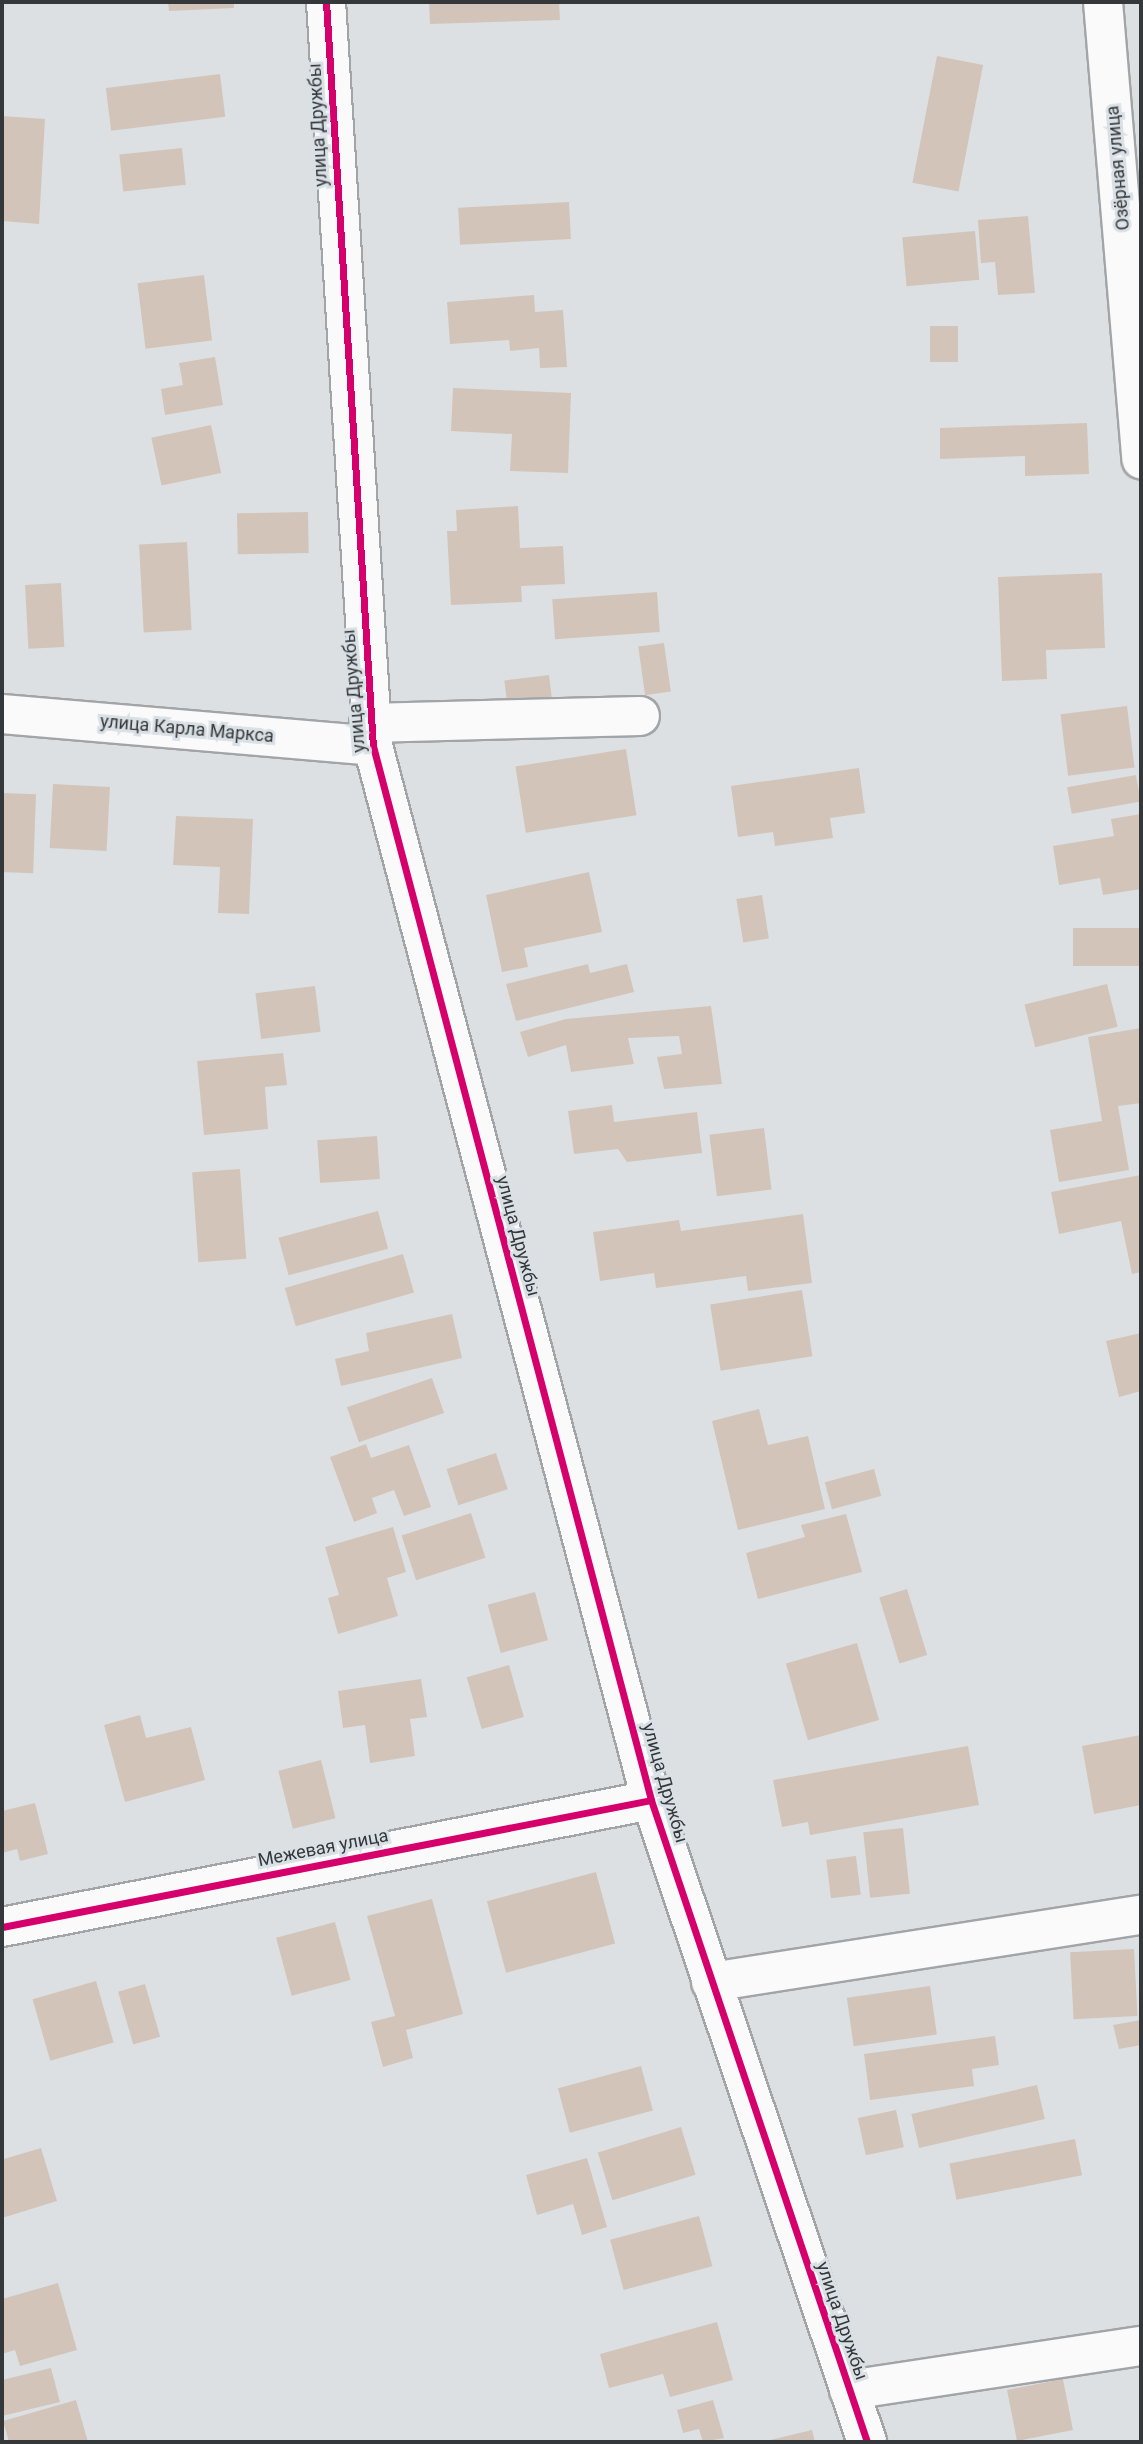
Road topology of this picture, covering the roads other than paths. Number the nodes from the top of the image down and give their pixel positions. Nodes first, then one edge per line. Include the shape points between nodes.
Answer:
1 (326, 2) edge
2 (1103, 2) edge
3 (1141, 459) edge
4 (2, 714) edge
5 (640, 716) dead end
6 (371, 734) junction
7 (651, 1800) junction
8 (1141, 1915) edge
9 (2, 1927) edge
10 (711, 1982) junction
11 (1141, 2346) edge
12 (849, 2390) junction
13 (867, 2442) edge

1 - 6 street, улица Дружбы
2 - 3 street, Озёрная улица
4 - 6 street, улица Карла Маркса
5 - 6 street, улица Карла Маркса
6 - 7 street, улица Дружбы
7 - 9 street, Межевая улица
7 - 10 street, улица Дружбы
8 - 10 street
10 - 12 street, улица Дружбы
11 - 12 street
12 - 13 street, улица Дружбы

